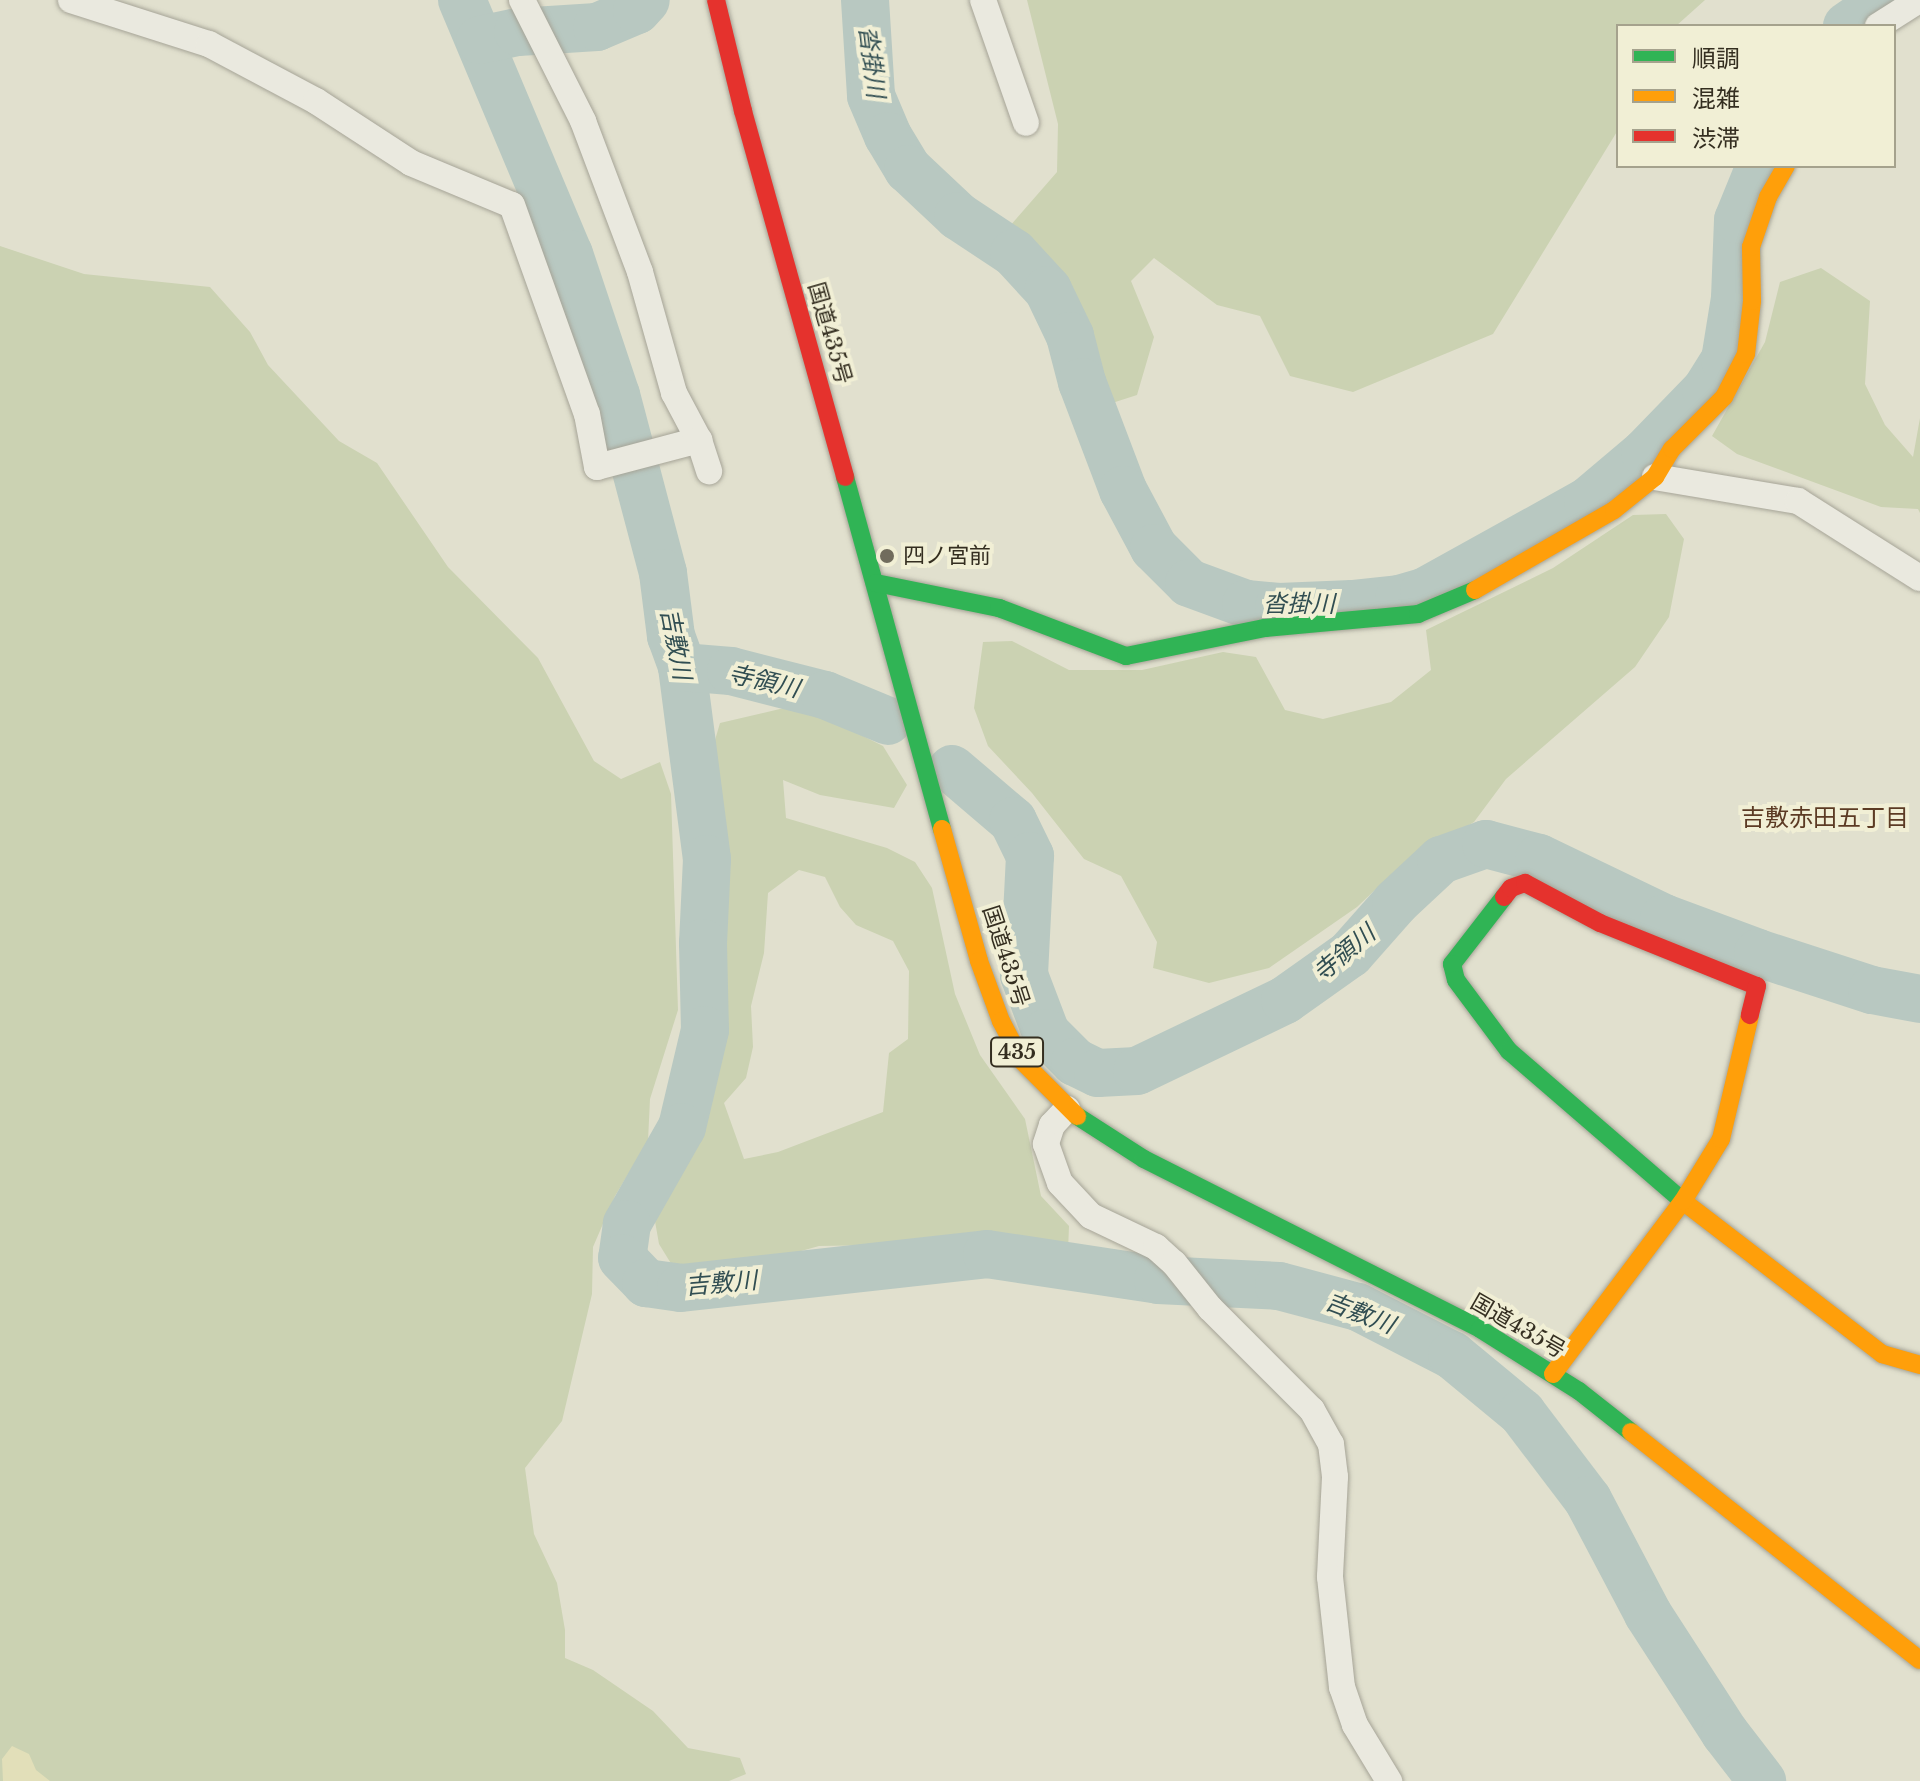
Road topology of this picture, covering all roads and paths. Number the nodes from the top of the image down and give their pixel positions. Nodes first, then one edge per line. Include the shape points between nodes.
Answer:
1 (71, 0) edge
2 (716, 0) edge
3 (983, 0) edge
4 (1919, 0) edge
5 (526, 10) edge
6 (1881, 24) edge
7 (1026, 123) dead end
8 (1785, 168) edge
9 (687, 444) junction
10 (709, 471) dead end
11 (1655, 477) junction
12 (1920, 578) edge
13 (876, 583) junction
14 (1067, 1109) junction
15 (1683, 1201) junction
16 (1920, 1365) edge
17 (1553, 1374) junction
18 (1920, 1660) edge
19 (1389, 1781) edge

1 - 9 street via 209,44 316,101 411,163 512,205 587,414 597,467
2 - 13 main road, 国道435号 / 435
3 - 7 street
4 - 6 street
5 - 9 street via 583,121 640,272
8 - 11 main road via 1768,197 1751,247 1746,354 1724,397 1672,449
9 - 10 street
11 - 12 street via 1798,501
11 - 13 main road via 1614,510 1467,595 1418,614 1265,628 1152,653 1126,656 999,608
13 - 14 main road, 国道435号 / 435 via 979,961 1022,1061
14 - 17 main road, 国道435号 / 435 via 1144,1159 1480,1329
14 - 19 street via 1052,1125 1046,1144 1060,1183 1091,1216 1156,1247 1174,1263 1210,1308 1312,1410 1331,1444 1335,1477 1330,1577 1342,1687 1355,1725
15 - 15 main road via 1509,1051 1456,980 1452,964 1511,888 1525,883 1600,923 1757,986 1721,1139
15 - 16 main road via 1882,1354
15 - 17 main road
17 - 18 main road, 国道435号 / 435

